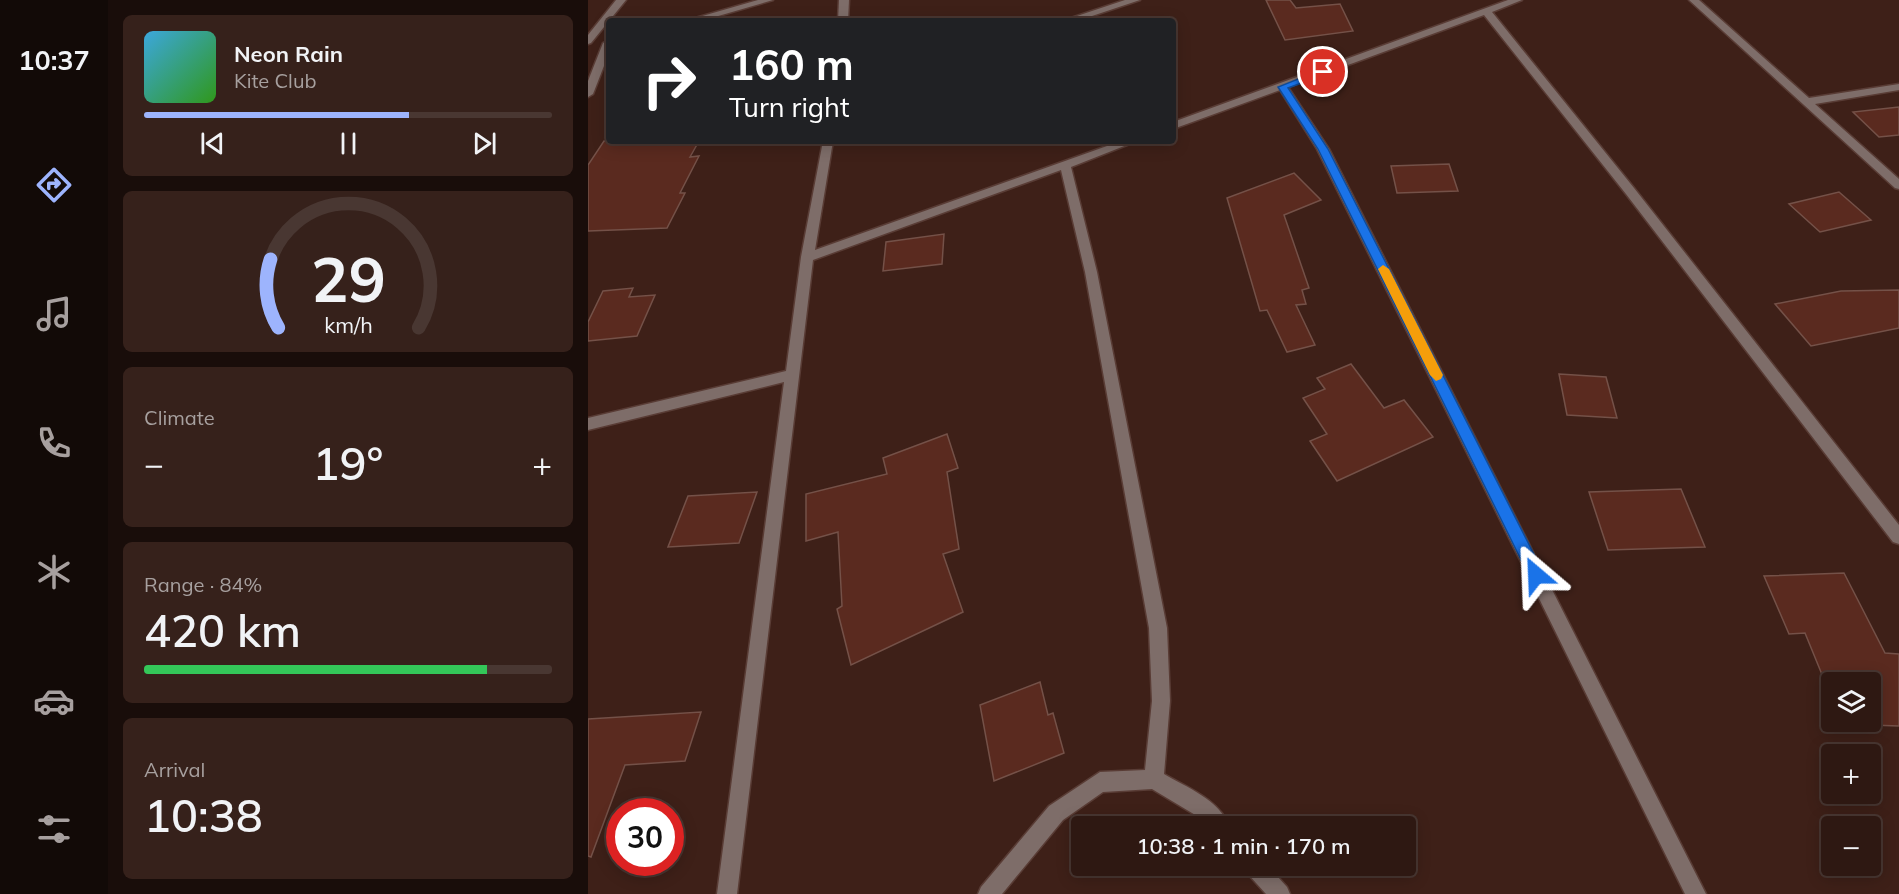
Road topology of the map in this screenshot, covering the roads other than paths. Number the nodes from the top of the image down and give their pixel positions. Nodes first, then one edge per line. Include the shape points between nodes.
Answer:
1 (621, 0) edge
2 (768, 0) edge
3 (844, 0) edge
4 (1135, 0) edge
5 (1517, 0) edge
6 (1694, 0) edge
7 (1486, 11) junction
8 (607, 18) edge
9 (701, 18) edge
10 (843, 18) edge
11 (1077, 18) edge
12 (606, 19) edge
13 (588, 41) edge
14 (606, 44) edge
15 (588, 48) edge
16 (606, 50) edge
17 (1283, 87) junction
18 (1899, 87) edge
19 (588, 94) edge
20 (1807, 102) junction
21 (1176, 125) edge
22 (827, 144) edge
23 (1124, 144) edge
24 (1065, 165) junction
25 (1899, 185) edge
26 (807, 256) junction
27 (792, 375) junction
28 (588, 424) edge
29 (1899, 537) edge
30 (1154, 779) junction
31 (1209, 816) edge
32 (1263, 876) edge
33 (727, 894) edge
34 (988, 894) edge
35 (1280, 894) edge
36 (1696, 894) edge

1 - 8 street
2 - 9 street
3 - 10 street
4 - 11 street
5 - 7 street
6 - 20 street
7 - 17 street
7 - 29 street
12 - 13 street
14 - 15 street
16 - 19 street
17 - 21 street
17 - 36 street via 1323,149
18 - 20 street
20 - 25 street
22 - 26 street
23 - 24 street
24 - 26 street
24 - 30 street via 1091,272 1158,628 1161,701
26 - 27 street
27 - 28 street
27 - 33 street
30 - 31 street
30 - 34 street via 1100,782 1056,813
32 - 35 street

